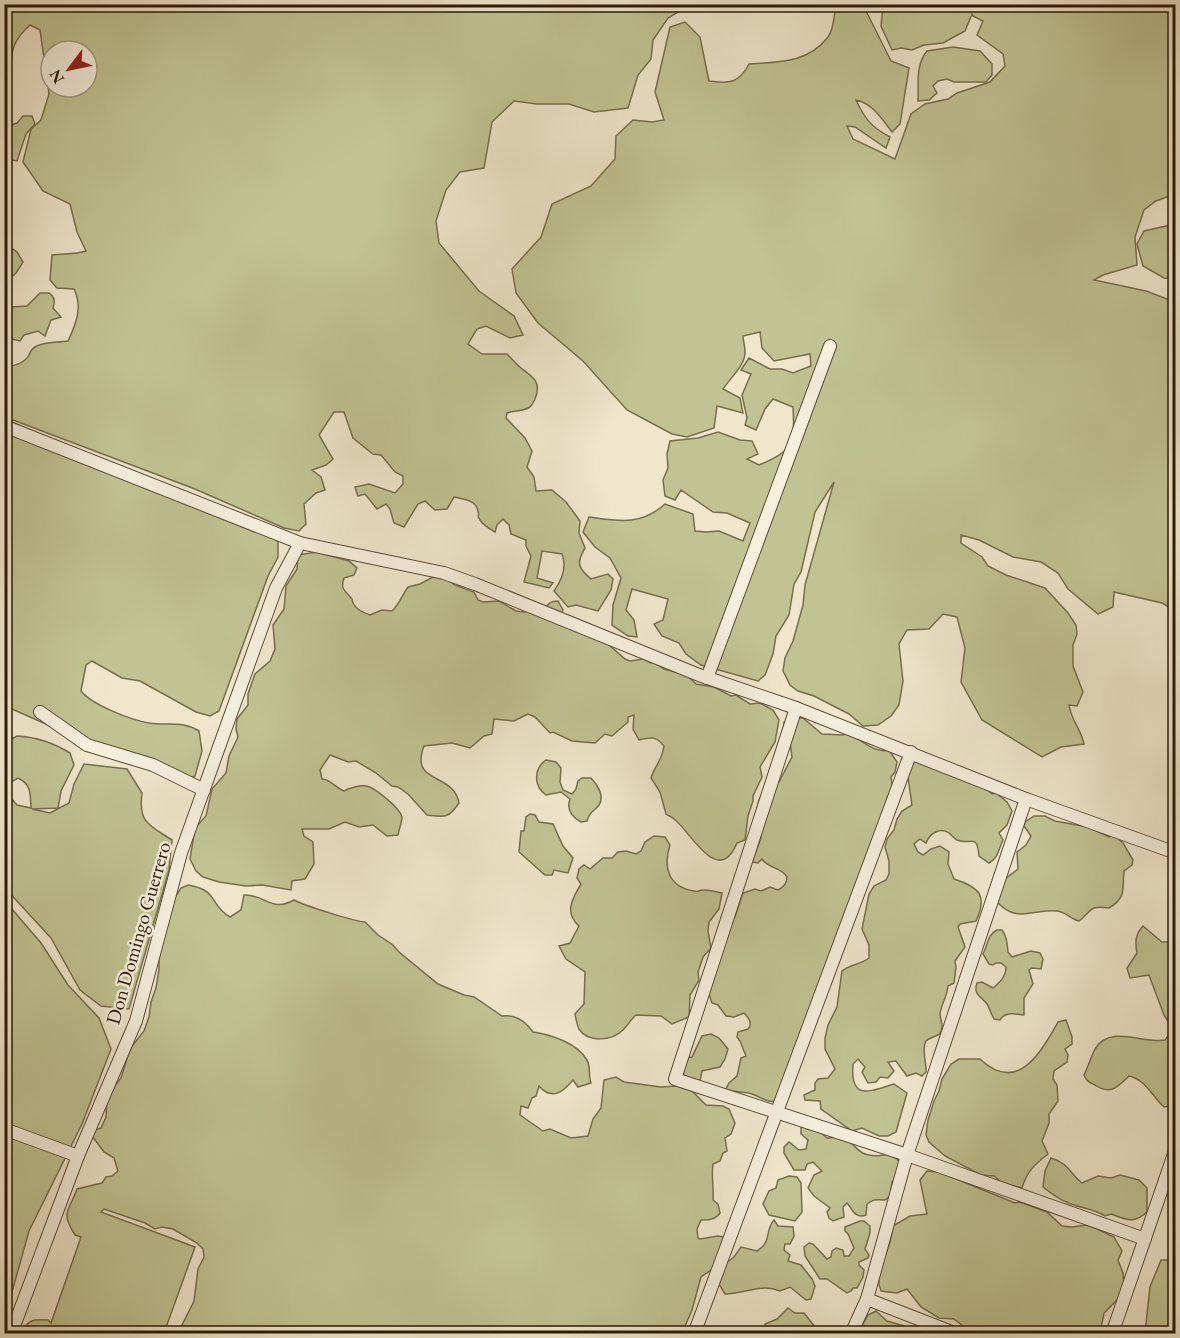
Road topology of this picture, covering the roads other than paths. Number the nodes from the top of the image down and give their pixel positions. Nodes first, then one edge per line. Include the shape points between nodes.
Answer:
1 (830, 346) dead end
2 (4, 426) edge
3 (300, 543) junction
4 (707, 678) junction
5 (796, 708) junction
6 (40, 712) dead end
7 (911, 752) junction
8 (204, 790) junction
9 (1026, 799) junction
10 (1176, 852) edge
11 (776, 1111) junction
12 (4, 1129) edge
13 (1176, 1148) edge
14 (907, 1155) junction
15 (78, 1156) junction
16 (1144, 1239) junction
17 (867, 1299) junction
18 (11, 1334) edge
19 (694, 1334) edge
20 (851, 1334) edge
21 (957, 1334) edge
22 (1112, 1334) edge

1 - 4 street
2 - 3 street
3 - 4 street via 444,573
3 - 8 street, Don Domingo Guerrero via 276,588
4 - 5 street
5 - 7 street
5 - 11 street via 675,1079
6 - 8 street via 87,745 153,765
7 - 9 street
7 - 11 street
8 - 15 street, Don Domingo Guerrero via 181,853 136,1021
9 - 10 street
9 - 14 street
11 - 14 street
11 - 19 street
12 - 15 street
13 - 16 street
14 - 16 street
14 - 17 street
15 - 18 street, Don Domingo Guerrero
16 - 22 street
17 - 20 street
17 - 21 street

